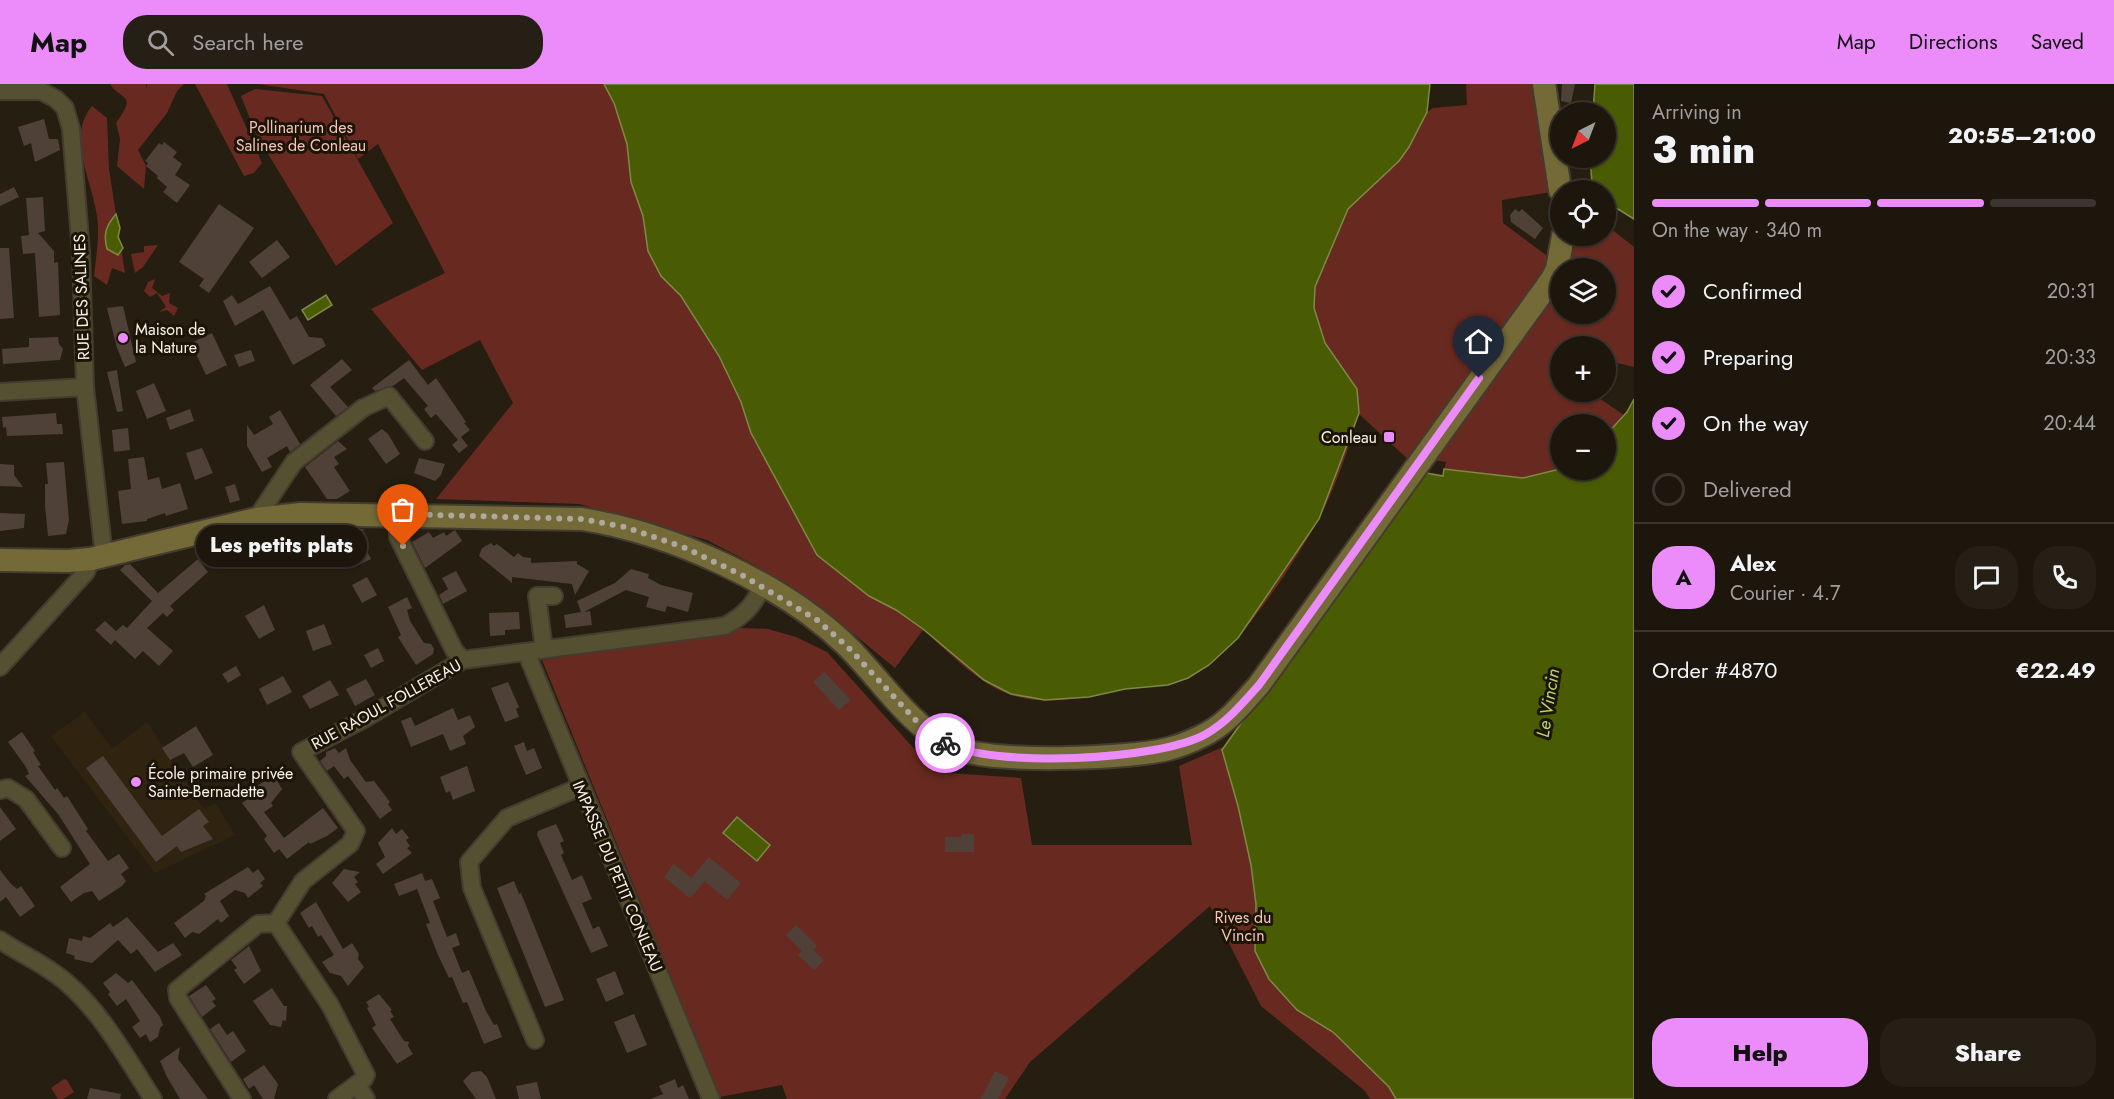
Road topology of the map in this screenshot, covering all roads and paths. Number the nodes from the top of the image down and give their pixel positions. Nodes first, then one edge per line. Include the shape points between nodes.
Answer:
1 (1544, 84) edge
2 (0, 91) edge
3 (1558, 180) edge
4 (1561, 246) edge
5 (85, 387) junction
6 (0, 392) edge
7 (425, 441) dead end
8 (398, 514) junction
9 (256, 519) junction
10 (97, 557) junction
11 (0, 560) edge
12 (762, 586) junction
13 (554, 596) dead end
14 (544, 649) junction
15 (526, 652) junction
16 (463, 660) junction
17 (0, 667) edge
18 (580, 787) junction
19 (0, 790) edge
20 (62, 848) dead end
21 (276, 923) junction
22 (0, 940) edge
23 (535, 1040) dead end
24 (361, 1092) edge
25 (153, 1099) edge
26 (242, 1099) edge
27 (337, 1099) edge
28 (711, 1099) edge

1 - 3 street
2 - 5 street, RUE DES SALINES via 41,91 65,108 71,129 81,252
4 - 12 street via 1552,279 1265,676 1237,710 1205,735 1168,749 1128,755 1018,757 980,755 955,748 921,726 833,633
5 - 6 street
5 - 10 street, RUE DES SALINES
7 - 9 street via 389,396 363,408 294,462
8 - 9 street via 301,514
8 - 12 street via 600,522 673,543
8 - 16 street via 398,537 454,650
9 - 10 street
10 - 11 street via 68,561
10 - 17 street
12 - 14 street, RUE RAOUL FOLLEREAU via 751,608 725,626
13 - 14 street via 537,596
14 - 15 street, RUE RAOUL FOLLEREAU
15 - 16 street, RUE RAOUL FOLLEREAU
15 - 18 street, IMPASSE DU PETIT CONLEAU
16 - 21 street, RUE RAOUL FOLLEREAU via 301,752 356,831 350,844 303,881
18 - 23 street via 507,818 470,862 472,888
18 - 28 street, IMPASSE DU PETIT CONLEAU
19 - 20 street via 8,788 20,793
21 - 24 street via 330,1005 364,1066 366,1075
21 - 26 street via 258,924 177,990 178,998
22 - 25 street via 56,973 80,994
24 - 27 street

